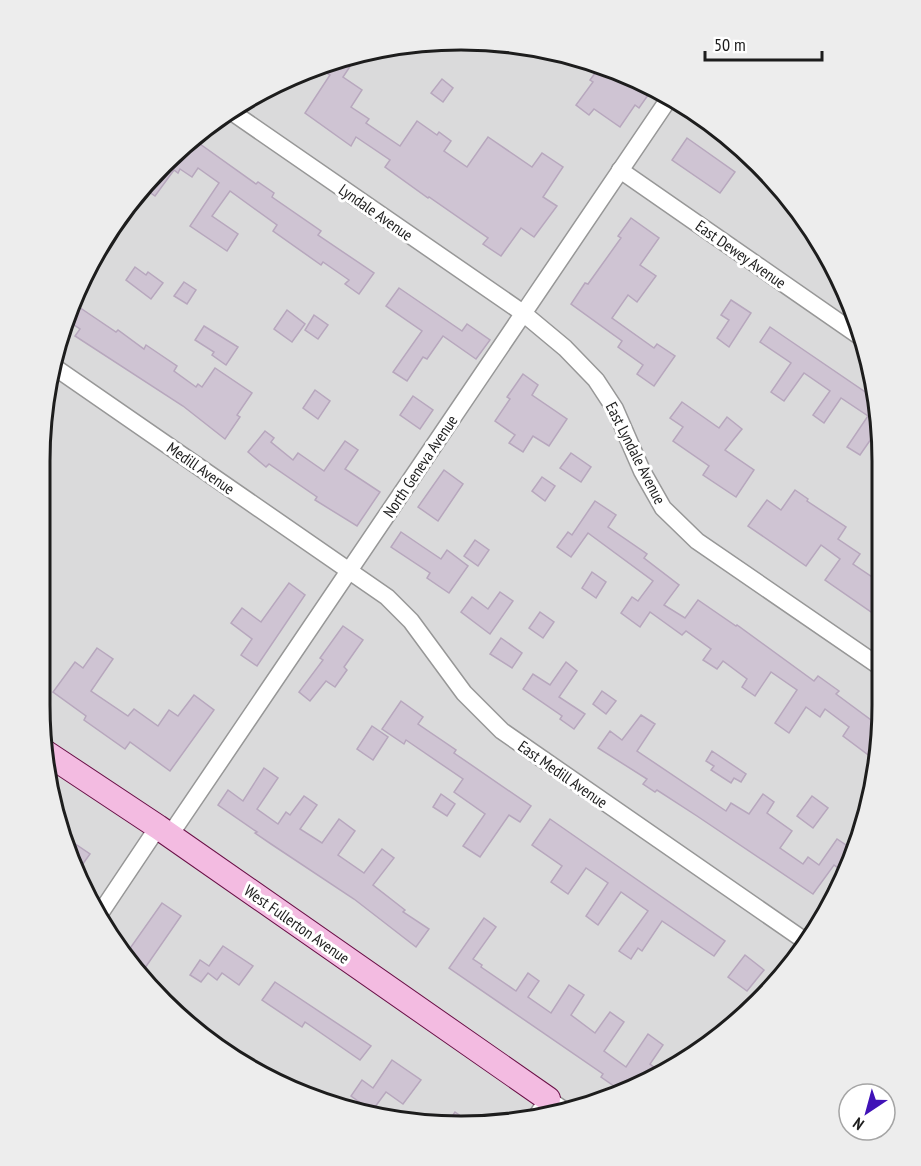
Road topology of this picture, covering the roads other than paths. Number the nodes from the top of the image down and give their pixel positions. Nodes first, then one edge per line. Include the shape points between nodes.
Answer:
1 (665, 104) edge
2 (237, 116) edge
3 (620, 170) junction
4 (523, 313) junction
5 (851, 330) edge
6 (60, 371) edge
7 (349, 570) junction
8 (872, 661) edge
9 (53, 757) edge
10 (164, 831) junction
11 (104, 909) edge
12 (800, 937) edge
13 (542, 1108) edge

1 - 3 street, North Geneva Avenue
2 - 4 street, Lyndale Avenue
3 - 4 street, North Geneva Avenue
3 - 5 street, East Dewey Avenue
4 - 7 street, North Geneva Avenue
4 - 8 street, East Lyndale Avenue via 596,380 663,508 697,542
6 - 7 street, Medill Avenue
7 - 10 street, North Geneva Avenue
7 - 12 street, East Medill Avenue via 387,597 411,621 464,693 502,731
9 - 10 street, West Fullerton Avenue
10 - 11 street, North Geneva Avenue
10 - 13 street, West Fullerton Avenue

